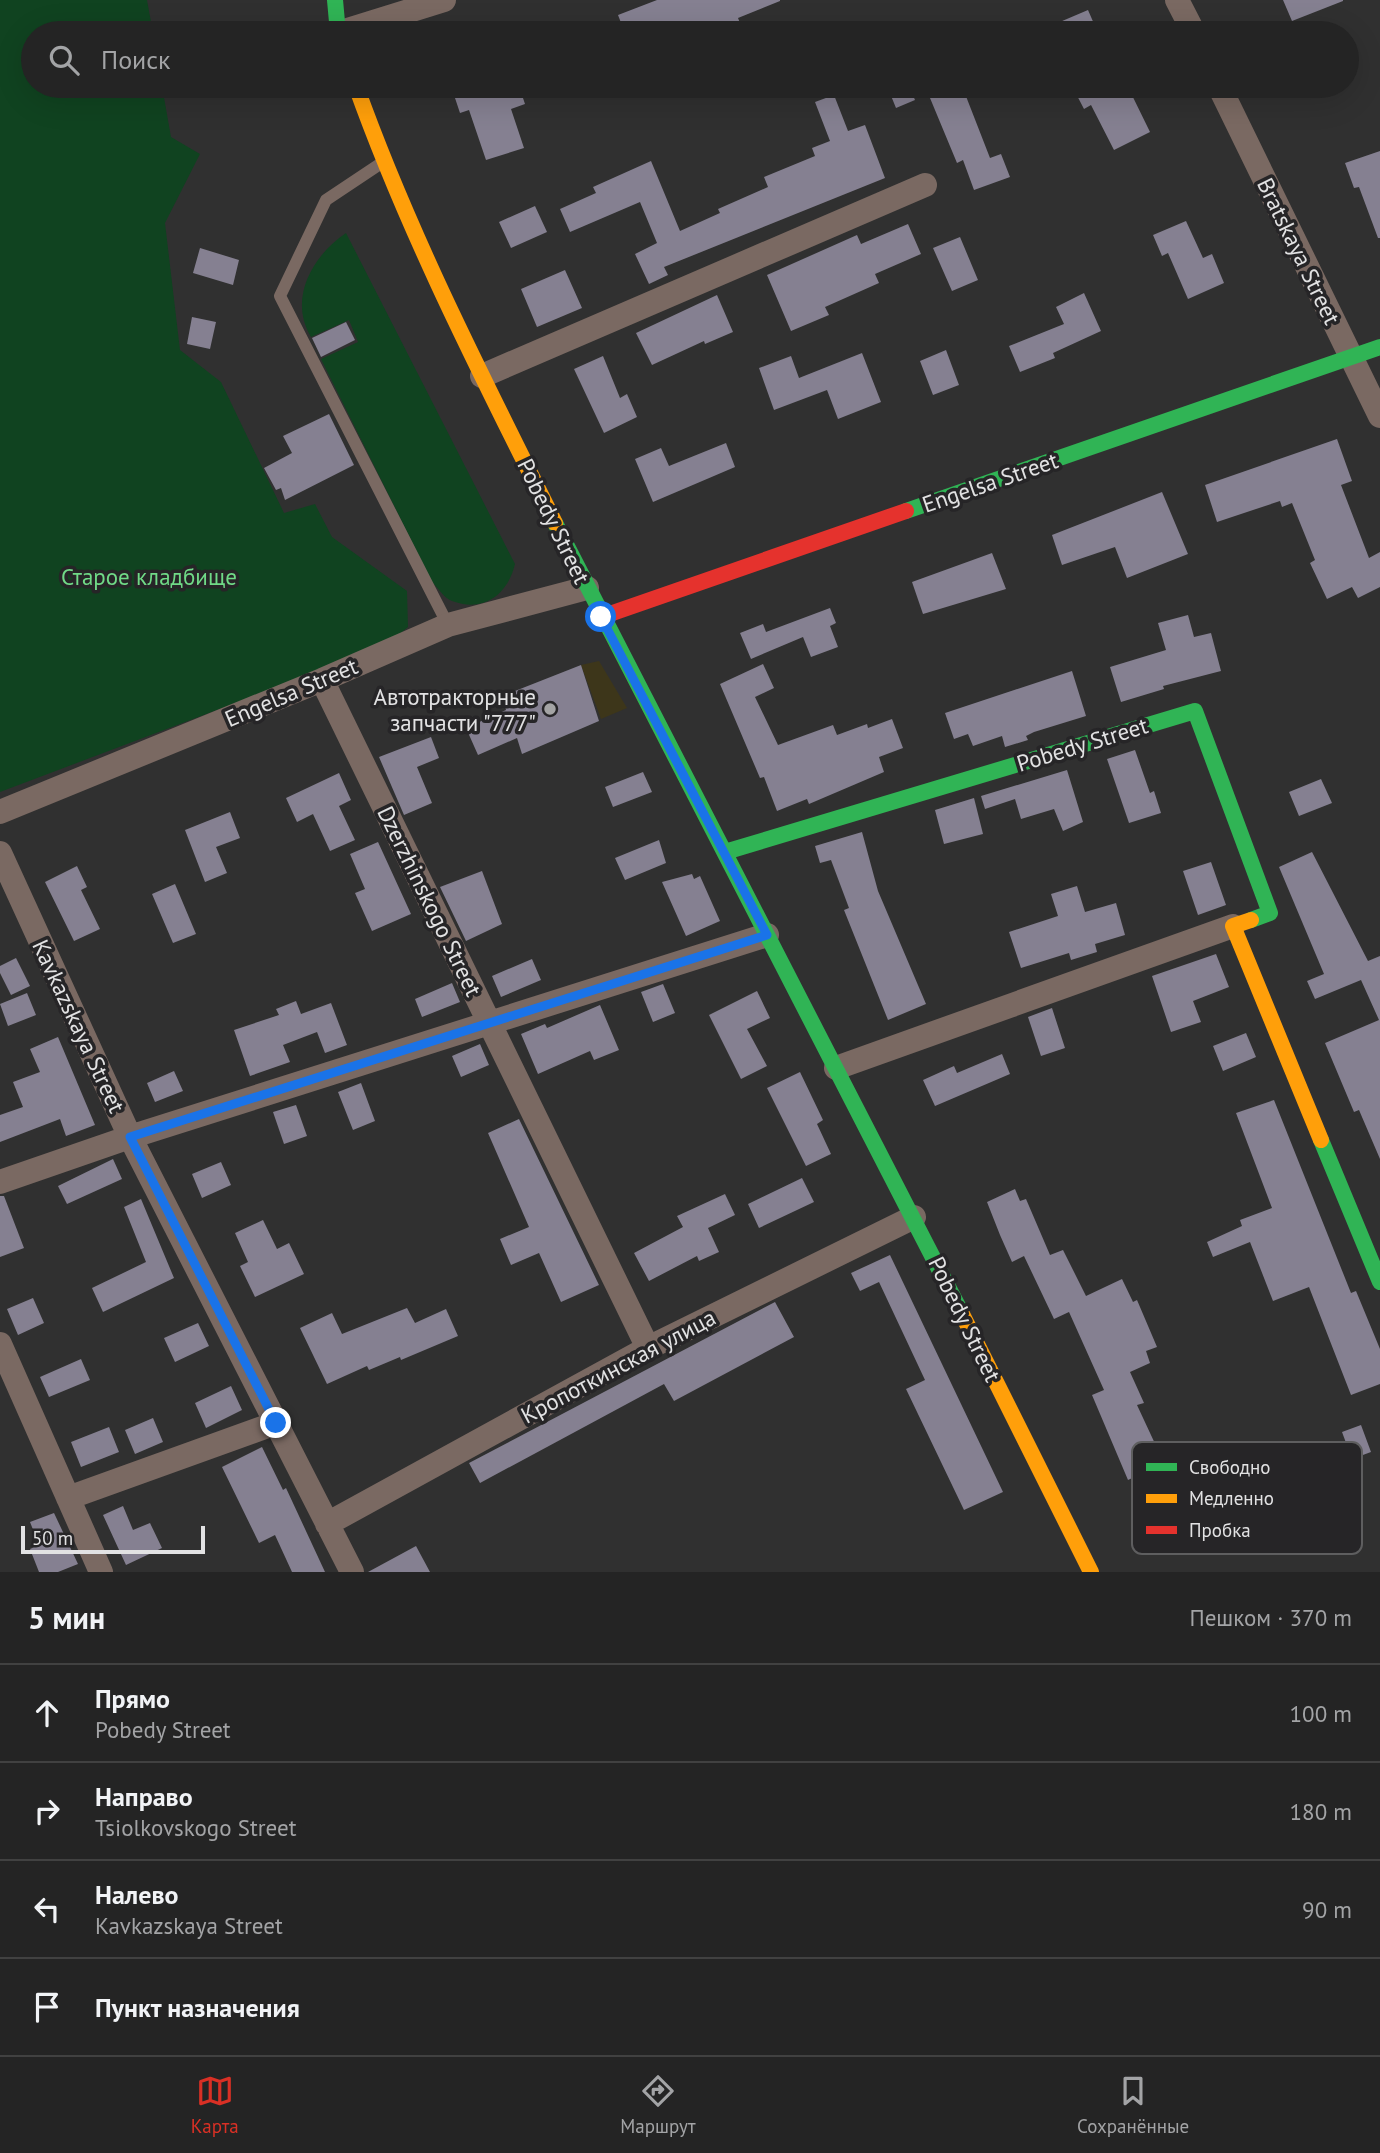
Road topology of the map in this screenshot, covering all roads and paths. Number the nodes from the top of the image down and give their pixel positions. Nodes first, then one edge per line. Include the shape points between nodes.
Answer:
1 (335, 0) edge
2 (444, 0) edge
3 (1177, 0) edge
4 (337, 21) edge
5 (377, 21) edge
6 (1188, 21) edge
7 (360, 98) edge
8 (1225, 98) edge
9 (383, 162) junction
10 (925, 185) dead end
11 (1380, 348) edge
12 (1350, 358) junction
13 (482, 376) junction
14 (1380, 416) edge
15 (587, 588) junction
16 (601, 617) junction
17 (449, 625) junction
18 (322, 680) junction
19 (0, 812) edge
20 (725, 852) junction
21 (0, 853) edge
22 (1233, 926) junction
23 (767, 935) junction
24 (490, 1021) junction
25 (836, 1068) junction
26 (130, 1137) junction
27 (0, 1182) edge
28 (914, 1217) junction
29 (1380, 1282) edge
30 (0, 1344) edge
31 (648, 1348) junction
32 (276, 1423) junction
33 (68, 1499) junction
34 (327, 1524) junction
35 (101, 1572) edge
36 (352, 1572) edge
37 (1091, 1572) edge

1 - 4 street
2 - 5 street
3 - 6 street
7 - 9 street, Pobedy Street
8 - 12 street, Bratskaya Street
9 - 13 street, Pobedy Street
9 - 17 lane via 326,200 280,296
10 - 13 street
11 - 12 street, Engelsa Street
12 - 14 street, Bratskaya Street
12 - 16 street, Engelsa Street
13 - 15 street, Pobedy Street
15 - 16 street, Pobedy Street
15 - 17 street, Engelsa Street
16 - 20 street, Pobedy Street
17 - 18 street, Engelsa Street
18 - 19 street, Engelsa Street
18 - 24 street, Dzerzhinskogo Street
20 - 22 street, Pobedy Street via 1195,710 1270,913
20 - 23 street, Pobedy Street
21 - 26 street, Kavkazskaya Street
22 - 25 street, Pobedy Street
22 - 29 street
23 - 24 street
23 - 25 street, Pobedy Street
24 - 26 street
24 - 31 street, Dzerzhinskogo Street
25 - 28 street, Pobedy Street
26 - 27 street
26 - 32 street, Kavkazskaya Street
28 - 31 street, Кропоткинская улица
28 - 37 street, Pobedy Street
30 - 33 street
31 - 34 street, Кропоткинская улица
32 - 33 street
32 - 34 street, Kavkazskaya Street
33 - 35 street
34 - 36 street, Kavkazskaya Street

